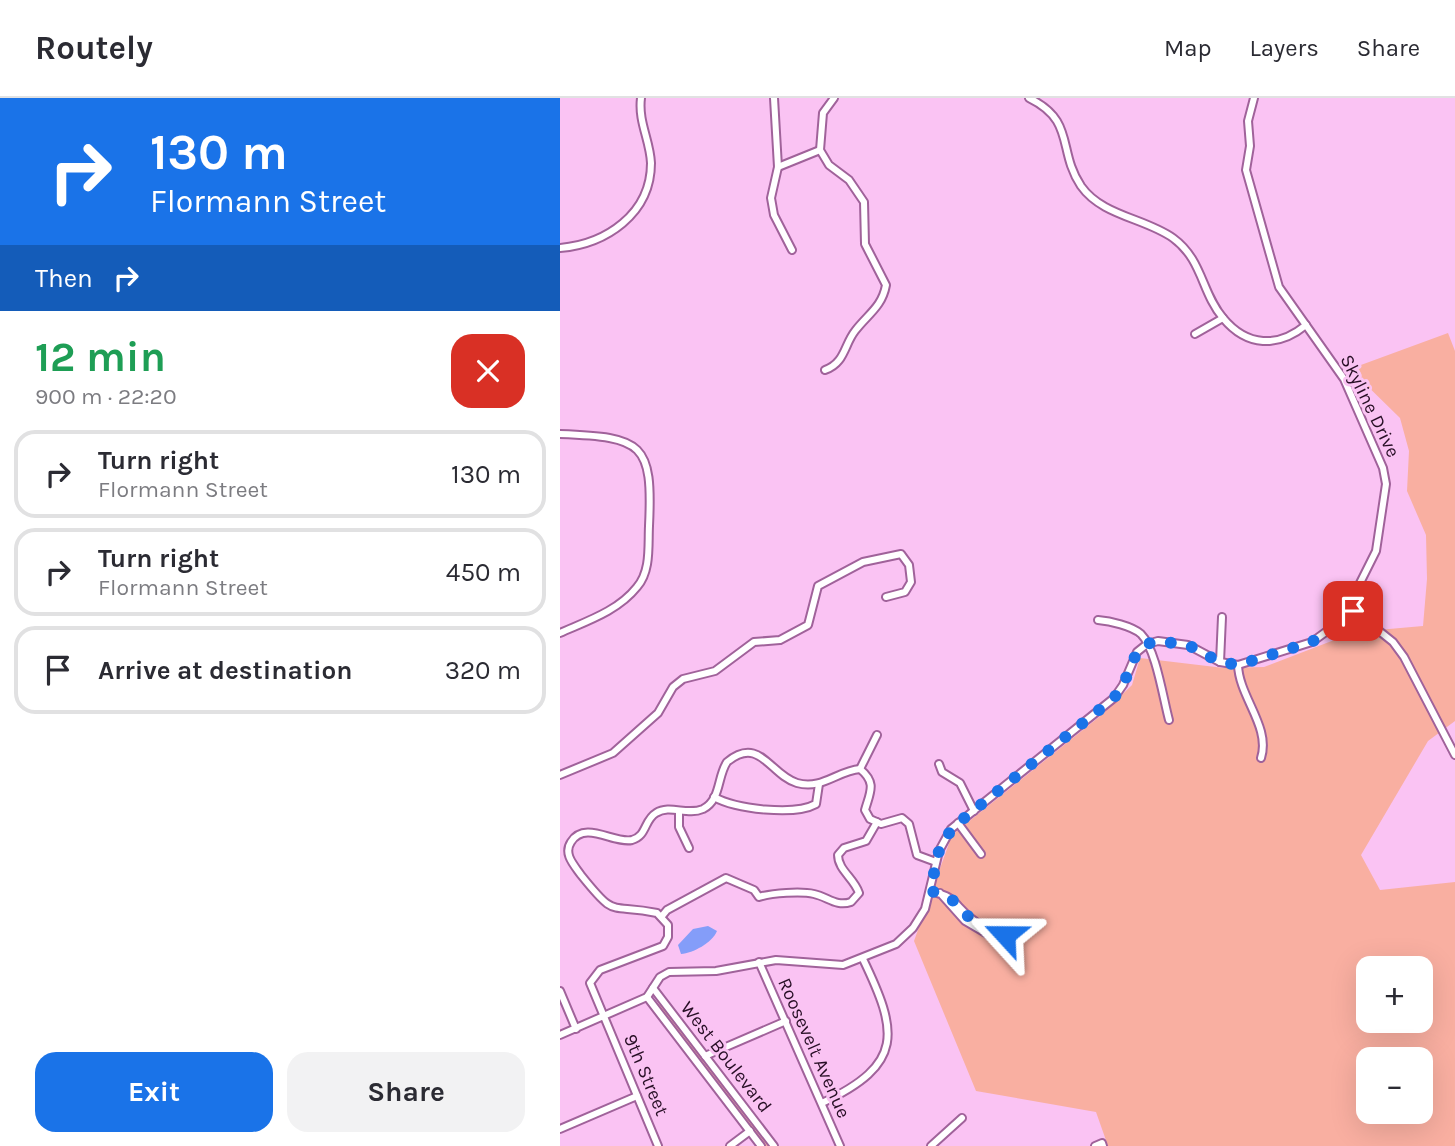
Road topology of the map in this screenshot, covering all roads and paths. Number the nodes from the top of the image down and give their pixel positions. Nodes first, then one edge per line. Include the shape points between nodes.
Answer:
1 (641, 98) edge
2 (774, 98) edge
3 (834, 98) edge
4 (1029, 98) edge
5 (1254, 98) edge
6 (820, 150) junction
7 (778, 167) junction
8 (560, 248) edge
9 (792, 250) dead end
10 (1223, 318) junction
11 (1306, 326) junction
12 (1195, 334) dead end
13 (825, 370) dead end
14 (560, 434) edge
15 (886, 597) dead end
16 (1360, 607) junction
17 (1222, 617) dead end
18 (1098, 620) dead end
19 (560, 634) edge
20 (1147, 644) junction
21 (1220, 662) junction
22 (1238, 665) junction
23 (1169, 720) dead end
24 (877, 735) dead end
25 (1455, 755) edge
26 (1261, 758) dead end
27 (939, 764) dead end
28 (860, 769) junction
29 (560, 775) edge
30 (819, 784) junction
31 (715, 797) junction
32 (680, 811) junction
33 (974, 811) junction
34 (877, 822) junction
35 (958, 823) junction
36 (689, 848) dead end
37 (981, 854) dead end
38 (936, 862) junction
39 (930, 891) junction
40 (940, 893) junction
41 (662, 916) junction
42 (863, 958) junction
43 (759, 962) junction
44 (653, 988) junction
45 (560, 991) edge
46 (647, 998) junction
47 (604, 1017) junction
48 (786, 1021) junction
49 (576, 1028) junction
50 (560, 1035) edge
51 (705, 1056) junction
52 (637, 1096) junction
53 (822, 1103) junction
54 (962, 1118) dead end
55 (560, 1129) edge
56 (750, 1131) junction
57 (658, 1146) edge
58 (730, 1146) edge
59 (761, 1146) edge
60 (775, 1146) edge
61 (840, 1146) edge
62 (931, 1146) edge

1 - 8 street via 640,120 651,162 645,194 612,233 597,241
2 - 7 street
3 - 6 street via 823,113
4 - 10 street via 1048,107 1062,129 1082,187 1109,209 1171,237 1194,256
5 - 11 street, Skyline Drive via 1246,170 1279,287
6 - 7 street
6 - 13 street via 864,202 865,244 886,285 878,307 854,332 843,357
7 - 9 street via 771,198 774,215
10 - 11 street via 1249,338 1274,343
10 - 12 street
11 - 16 street, Skyline Drive via 1344,379 1383,468 1386,484 1376,551 1358,587
14 - 19 street via 592,435 633,446 647,461 651,480 648,555 640,584 618,606
15 - 29 street via 905,592 911,582 909,565 901,554 863,562 818,586 808,625 780,640 754,642 715,671 683,679 658,713 614,753
16 - 22 street via 1312,642
16 - 25 street via 1368,622 1404,657
17 - 21 street
18 - 20 street via 1135,631
20 - 21 street via 1188,645
20 - 23 street
20 - 33 street via 1137,652 1114,698
21 - 22 street
22 - 26 street via 1243,693 1264,743
24 - 28 street
27 - 33 street via 942,772 960,783
28 - 30 street
28 - 34 street via 872,786 866,814
30 - 31 street via 816,804 797,810 732,806
30 - 31 street via 791,780 760,755 745,754 727,762
31 - 32 street via 703,808
32 - 36 street via 678,827
32 - 41 street via 656,813 635,839 587,833 576,836 569,845 571,862 605,904
33 - 35 street
34 - 38 street via 902,818 909,824 917,855
34 - 41 street via 866,841 844,848 838,855 859,893 851,902 836,904 809,893 759,897 754,890 726,878
35 - 37 street
35 - 38 street via 945,838
38 - 39 street
39 - 40 street
39 - 42 street via 925,909 907,935
40 - 40 street via 965,921 994,938 1005,935 999,927 974,921 951,897
41 - 47 street, 9th Street via 669,933 663,946 592,978 592,991
42 - 43 street via 833,965
42 - 53 street via 887,1013 890,1037 886,1053 866,1075
43 - 44 street via 716,971 669,972
43 - 48 street, Roosevelt Avenue
44 - 46 street
44 - 51 street, West Boulevard
45 - 49 street
46 - 47 street
46 - 56 street, West Boulevard
47 - 49 street
47 - 52 street, 9th Street
48 - 51 street
48 - 53 street, Roosevelt Avenue
49 - 50 street
51 - 60 street, West Boulevard
52 - 55 street
52 - 57 street, 9th Street
53 - 61 street, Roosevelt Avenue
54 - 62 street
56 - 58 street
56 - 59 street, West Boulevard

